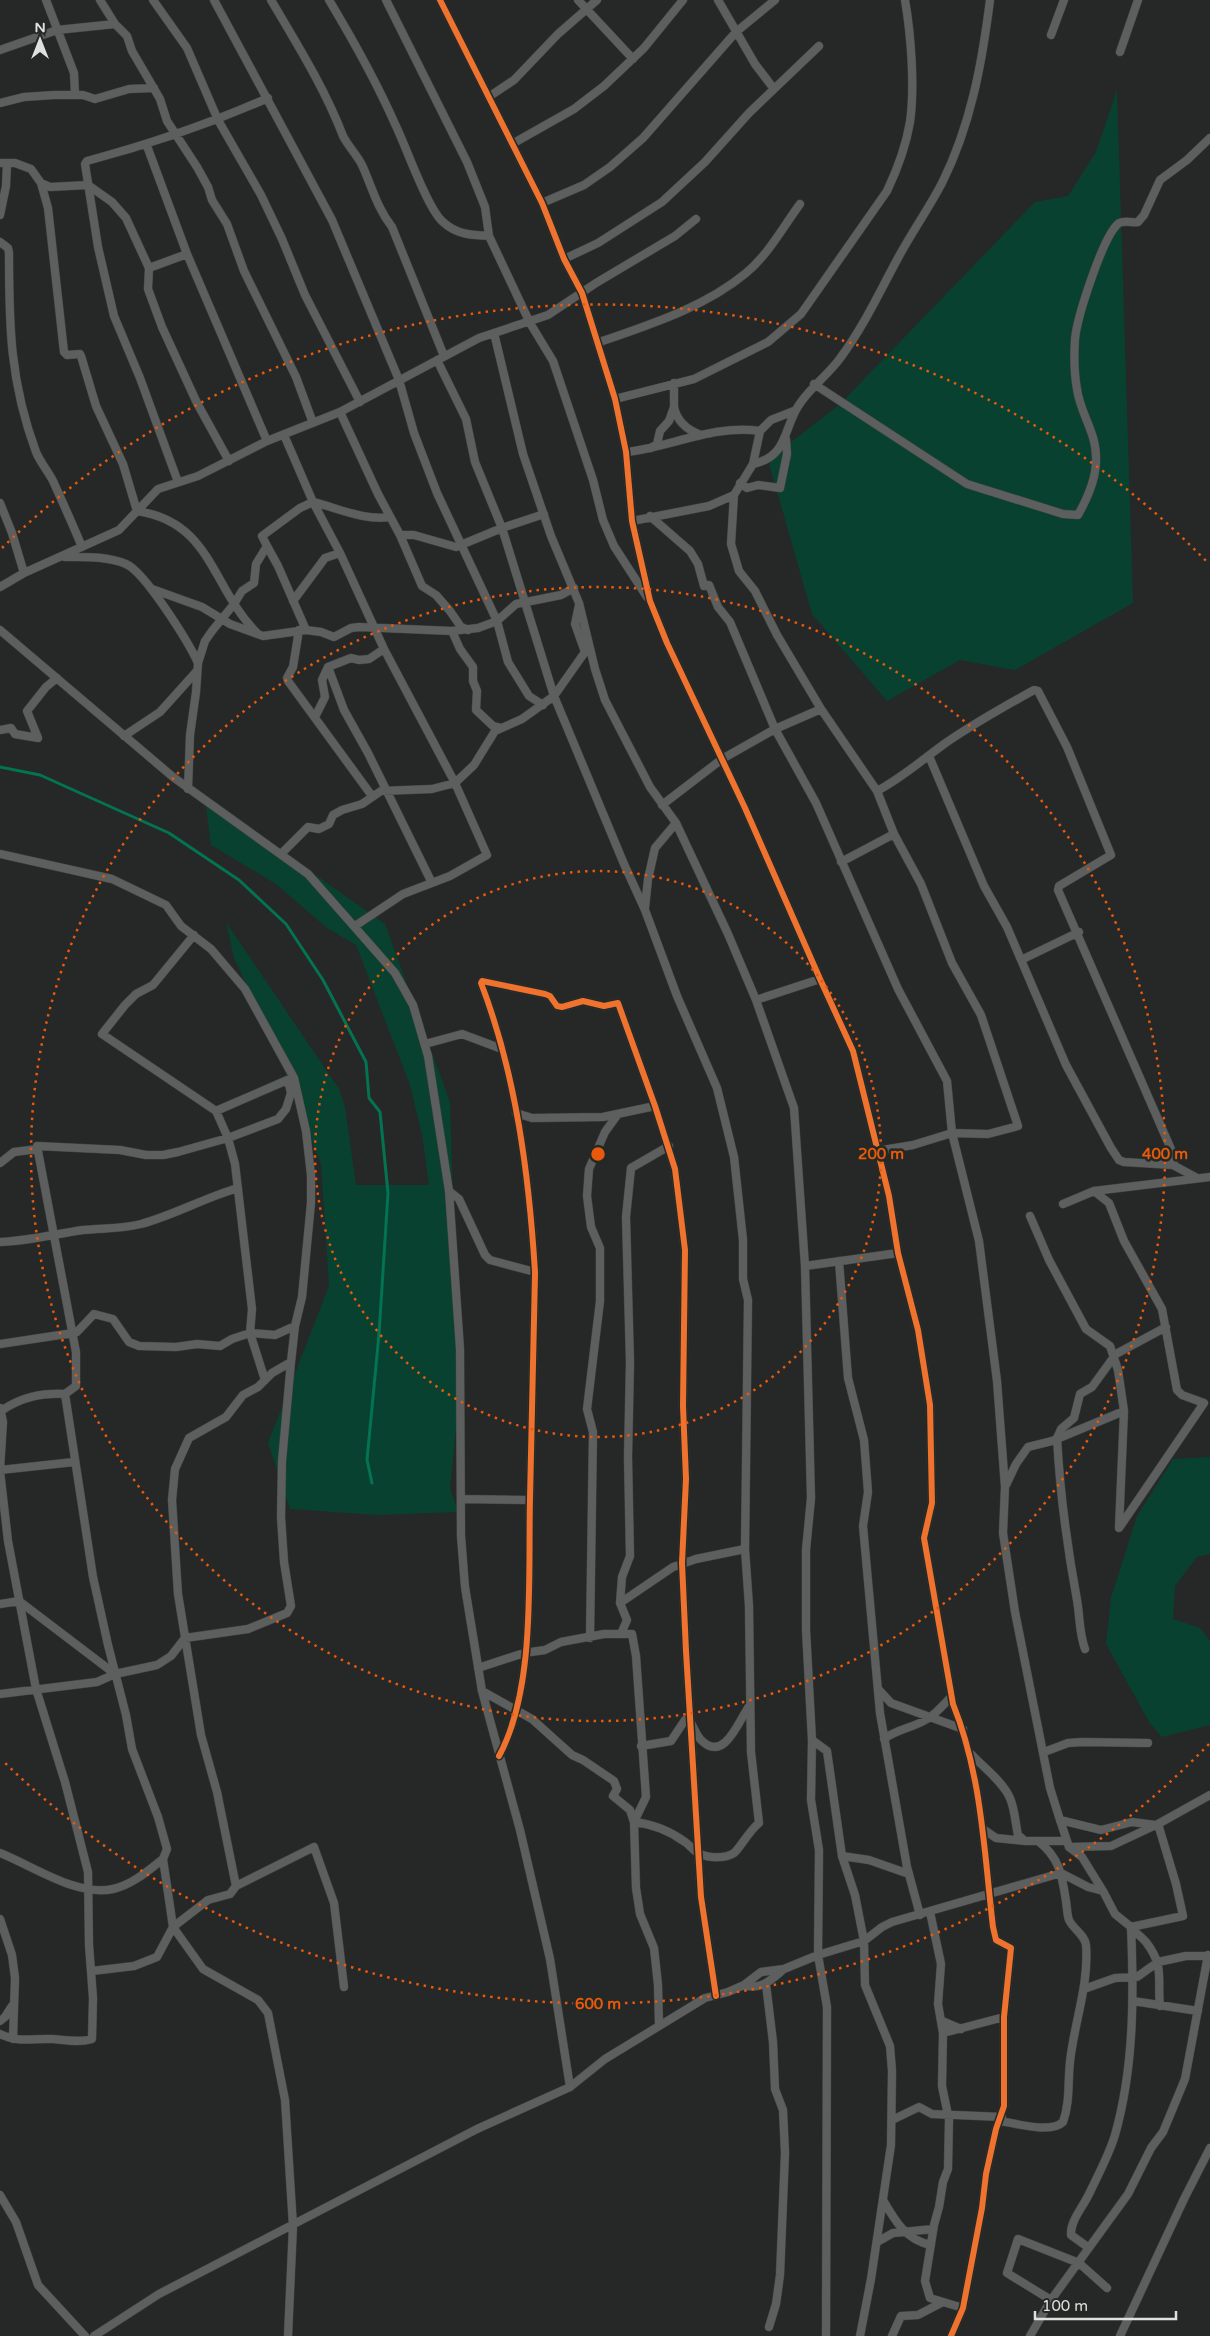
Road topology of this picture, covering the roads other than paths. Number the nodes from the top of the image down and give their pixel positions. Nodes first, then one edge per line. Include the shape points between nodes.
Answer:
1 (46, 0) edge
2 (100, 0) edge
3 (153, 0) edge
4 (214, 0) edge
5 (271, 0) edge
6 (329, 0) edge
7 (386, 0) edge
8 (440, 0) edge
9 (578, 0) edge
10 (597, 0) edge
11 (683, 0) edge
12 (718, 0) edge
13 (775, 0) edge
14 (905, 0) edge
15 (990, 0) edge
16 (1064, 0) edge
17 (1138, 0) edge
18 (588, 9) junction
19 (116, 24) junction
20 (57, 30) junction
21 (736, 32) junction
22 (1050, 35) dead end
23 (819, 46) dead end
24 (0, 50) edge
25 (1120, 52) dead end
26 (633, 59) junction
27 (154, 88) junction
28 (774, 89) junction
29 (75, 94) junction
30 (490, 96) junction
31 (268, 98) junction
32 (0, 103) edge
33 (218, 120) junction
34 (176, 135) junction
35 (1210, 138) edge
36 (512, 144) junction
37 (147, 146) junction
38 (3, 164) edge
39 (41, 183) junction
40 (88, 185) junction
41 (542, 202) junction
42 (800, 204) dead end
43 (0, 215) edge
44 (696, 219) dead end
45 (489, 236) junction
46 (0, 242) edge
47 (186, 254) junction
48 (564, 259) junction
49 (149, 268) junction
50 (582, 293) junction
51 (530, 323) junction
52 (494, 333) junction
53 (597, 343) junction
54 (441, 358) junction
55 (399, 380) junction
56 (674, 383) junction
57 (814, 384) junction
58 (615, 399) junction
59 (360, 402) junction
60 (674, 407) junction
61 (794, 411) junction
62 (340, 412) junction
63 (313, 423) junction
64 (760, 431) junction
65 (284, 435) junction
66 (701, 435) junction
67 (786, 435) junction
68 (267, 441) junction
69 (650, 449) junction
70 (626, 452) junction
71 (229, 461) junction
72 (753, 464) junction
73 (178, 482) junction
74 (740, 483) junction
75 (734, 495) junction
76 (313, 502) junction
77 (0, 503) edge
78 (137, 511) junction
79 (544, 514) junction
80 (650, 516) junction
81 (390, 517) junction
82 (632, 521) junction
83 (502, 528) junction
84 (400, 535) junction
85 (267, 546) junction
86 (461, 546) junction
87 (82, 547) junction
88 (340, 553) junction
89 (61, 557) junction
90 (24, 573) junction
91 (0, 587) edge
92 (574, 588) junction
93 (152, 589) junction
94 (293, 601) junction
95 (650, 601) junction
96 (525, 602) junction
97 (579, 603) junction
98 (234, 604) junction
99 (222, 618) junction
100 (497, 621) junction
101 (375, 629) junction
102 (0, 630) edge
103 (302, 630) junction
104 (468, 630) junction
105 (452, 631) junction
106 (257, 633) junction
107 (384, 649) junction
108 (198, 663) junction
109 (328, 667) junction
110 (196, 672) junction
111 (57, 678) junction
112 (554, 696) junction
113 (543, 705) junction
114 (821, 709) junction
115 (315, 717) junction
116 (501, 728) junction
117 (775, 728) junction
118 (0, 730) edge
119 (124, 736) junction
120 (929, 756) junction
121 (722, 759) junction
122 (455, 783) junction
123 (188, 789) junction
124 (386, 790) junction
125 (876, 790) junction
126 (372, 796) junction
127 (662, 805) junction
128 (676, 823) junction
129 (894, 834) junction
130 (0, 854) edge
131 (282, 854) junction
132 (841, 862) junction
133 (432, 883) junction
134 (645, 910) junction
135 (355, 926) junction
136 (1078, 932) junction
137 (194, 935) junction
138 (1021, 960) junction
139 (820, 980) junction
140 (756, 1000) junction
141 (425, 1044) junction
142 (502, 1049) junction
143 (291, 1079) junction
144 (656, 1106) junction
145 (216, 1111) junction
146 (516, 1113) junction
147 (618, 1114) junction
148 (952, 1133) junction
149 (228, 1138) junction
150 (669, 1146) junction
151 (38, 1149) junction
152 (877, 1151) junction
153 (0, 1163) edge
154 (1173, 1165) junction
155 (1210, 1177) edge
156 (1197, 1178) junction
157 (238, 1188) junction
158 (449, 1191) junction
159 (1094, 1191) junction
160 (1063, 1204) dead end
161 (1030, 1216) dead end
162 (53, 1236) junction
163 (0, 1242) edge
164 (898, 1253) junction
165 (839, 1261) junction
166 (805, 1266) junction
167 (535, 1272) junction
168 (295, 1326) junction
169 (1166, 1327) junction
170 (250, 1333) junction
171 (73, 1334) junction
172 (0, 1341) edge
173 (1114, 1359) junction
174 (291, 1362) junction
175 (265, 1380) junction
176 (65, 1394) junction
177 (0, 1408) edge
178 (1124, 1411) junction
179 (1, 1422) edge
180 (1058, 1438) junction
181 (74, 1462) junction
182 (0, 1470) edge
183 (1005, 1487) junction
184 (461, 1499) junction
185 (530, 1500) junction
186 (4, 1541) edge
187 (745, 1548) junction
188 (682, 1563) junction
189 (19, 1601) junction
190 (620, 1603) junction
191 (0, 1604) edge
192 (621, 1634) junction
193 (185, 1638) junction
194 (590, 1638) junction
195 (1085, 1649) dead end
196 (524, 1652) junction
197 (478, 1668) junction
198 (115, 1674) junction
199 (36, 1689) junction
200 (879, 1690) junction
201 (482, 1691) junction
202 (0, 1694) edge
203 (951, 1697) junction
204 (750, 1704) junction
205 (516, 1709) junction
206 (929, 1718) junction
207 (690, 1719) junction
208 (963, 1729) junction
209 (884, 1739) junction
210 (812, 1740) junction
211 (1148, 1743) dead end
212 (642, 1746) junction
213 (1044, 1752) junction
214 (970, 1753) junction
215 (499, 1756) junction
216 (1210, 1795) edge
217 (1060, 1820) junction
218 (634, 1822) junction
219 (1157, 1825) junction
220 (983, 1829) junction
221 (1025, 1841) junction
222 (1038, 1841) junction
223 (1068, 1844) junction
224 (0, 1853) edge
225 (699, 1854) junction
226 (842, 1856) junction
227 (163, 1860) junction
228 (1061, 1873) junction
229 (909, 1874) junction
230 (236, 1886) junction
231 (88, 1890) junction
232 (1103, 1891) junction
233 (989, 1893) junction
234 (930, 1912) junction
235 (920, 1915) junction
236 (0, 1920) edge
237 (173, 1927) junction
238 (1131, 1928) junction
239 (864, 1941) junction
240 (818, 1955) junction
241 (1209, 1956) edge
242 (1158, 1962) junction
243 (784, 1969) junction
244 (92, 1971) junction
245 (1132, 1978) junction
246 (766, 1984) junction
247 (744, 1985) junction
248 (344, 1987) dead end
249 (1084, 1990) junction
250 (716, 1996) junction
251 (1133, 2001) junction
252 (12, 2006) junction
253 (1160, 2006) junction
254 (1198, 2011) junction
255 (1004, 2017) junction
256 (0, 2021) edge
257 (942, 2021) junction
258 (659, 2026) junction
259 (961, 2029) junction
260 (943, 2033) junction
261 (0, 2034) edge
262 (13, 2039) junction
263 (570, 2087) junction
264 (949, 2114) junction
265 (1001, 2119) junction
266 (892, 2120) junction
267 (1209, 2152) edge
268 (0, 2195) edge
269 (884, 2200) junction
270 (293, 2226) junction
271 (933, 2229) junction
272 (905, 2232) junction
273 (877, 2242) junction
274 (931, 2245) junction
275 (1089, 2248) junction
276 (1078, 2263) junction
277 (1107, 2288) dead end
278 (1051, 2300) junction
279 (942, 2303) junction
280 (963, 2308) junction
281 (769, 2326) dead end
282 (85, 2336) edge
283 (94, 2336) edge
284 (288, 2336) edge
285 (826, 2336) edge
286 (860, 2336) edge
287 (892, 2336) edge
288 (951, 2336) edge
289 (1030, 2336) edge
290 (1120, 2336) edge

1 - 20 street
2 - 19 street
3 - 33 street via 187,48
4 - 31 street
5 - 54 street via 324,94 392,227
6 - 45 street via 361,55 442,222 464,235
7 - 45 street via 467,162 485,207
8 - 30 street
9 - 18 street
10 - 18 street
11 - 26 street
12 - 21 street
13 - 21 street
14 - 56 street via 911,62 910,122 896,172 887,191 801,314 768,342 694,379
15 - 57 street via 968,119 942,184 841,358
16 - 22 street
17 - 25 street
18 - 26 street
18 - 30 street via 565,27 514,80
19 - 20 street
19 - 27 street via 127,36
20 - 24 street
20 - 29 street via 74,73
21 - 28 street
21 - 41 street via 643,138 610,167 584,185
23 - 28 street
26 - 36 street via 581,105
27 - 29 street via 129,89 95,99
27 - 34 street
28 - 48 street via 662,202 598,243
29 - 32 street via 24,97
30 - 36 street
31 - 33 street
31 - 55 street via 332,220
33 - 34 street
33 - 59 street via 261,195 305,295
34 - 37 street
34 - 63 street via 227,224 252,291 296,376
35 - 57 street via 1160,180 1138,222 1118,224 1092,277 1075,338 1075,368 1079,402 1091,428 1097,459 1089,492 1078,515 1063,514 967,484
36 - 41 street
37 - 40 street via 87,161
37 - 47 street
38 - 39 street via 15,163 31,168
38 - 43 street via 6,186
39 - 40 street via 50,186
39 - 78 street via 48,208 64,354 81,356 96,406 122,464
40 - 49 street via 119,209
40 - 73 street via 114,316
41 - 48 street
42 - 53 street via 759,260 719,292 686,309
44 - 50 street via 675,236
45 - 51 street
46 - 87 street via 9,253 10,339 20,399 36,454 52,480
47 - 49 street
47 - 68 street
48 - 50 street
49 - 71 street via 148,290 162,327 197,403
50 - 51 street
50 - 53 street
51 - 52 street
51 - 95 street via 553,361 614,546
52 - 54 street
52 - 79 street via 523,454
53 - 58 street
54 - 55 street
54 - 83 street via 466,419 476,462
55 - 59 street
55 - 86 street via 414,433
56 - 58 street
56 - 60 street
57 - 61 street
58 - 70 street
59 - 62 street
60 - 66 street via 685,427
60 - 69 street via 660,431 657,444
61 - 64 street via 771,420
61 - 67 street
62 - 63 street
62 - 81 street
63 - 65 street
64 - 66 street via 743,429
64 - 72 street
65 - 68 street
65 - 76 street
66 - 69 street
67 - 72 street via 785,442 778,449 765,460
67 - 74 street via 787,454 780,488 758,485 747,488
68 - 71 street
69 - 70 street
70 - 82 street
71 - 73 street
72 - 74 street
73 - 78 street via 158,489
74 - 75 street
75 - 80 street via 709,506
75 - 114 street via 731,544 739,571 755,591
76 - 81 street via 351,514
76 - 85 street via 262,536
76 - 88 street
77 - 90 street
78 - 87 street via 119,530
78 - 98 street via 168,519 196,540
79 - 83 street
79 - 92 street
80 - 82 street
80 - 117 street via 690,551 698,564 704,586 709,585 718,607 730,622
81 - 84 street
82 - 95 street
83 - 86 street
83 - 96 street
84 - 86 street
84 - 104 street via 422,586 436,595 457,622
85 - 94 street
85 - 98 street via 256,564 254,582 242,591
86 - 100 street
87 - 89 street
88 - 94 street via 325,558
88 - 101 street
89 - 90 street
89 - 93 street via 87,556 127,564
90 - 91 street
92 - 96 street via 562,595
92 - 97 street
93 - 99 street via 202,607
93 - 108 street via 191,646
94 - 103 street
95 - 121 street
96 - 100 street via 516,604
96 - 112 street
97 - 112 street via 575,624 585,652
97 - 127 street via 595,670 606,700
98 - 99 street
98 - 106 street
99 - 106 street
99 - 108 street via 205,641
100 - 104 street
100 - 113 street via 508,662 529,696
101 - 103 street via 351,628 334,637
101 - 105 street
101 - 107 street
102 - 111 street
103 - 106 street via 270,636
103 - 115 street via 288,678
104 - 105 street
105 - 116 street via 473,667 476,710 493,726
107 - 109 street via 369,659 351,658
107 - 122 street
108 - 110 street
109 - 115 street via 322,680 325,697
109 - 124 street via 344,710
110 - 119 street via 160,712
110 - 123 street
111 - 118 street via 27,711 38,738 15,734 11,728
111 - 119 street
112 - 113 street
112 - 134 street
113 - 116 street
114 - 117 street
114 - 125 street
115 - 126 street
116 - 122 street via 495,731 474,766
117 - 121 street
117 - 132 street via 816,803
119 - 123 street
120 - 125 street via 896,781
120 - 136 street via 1001,708 1034,690 1038,691 1054,718 1111,852 1058,888
120 - 138 street via 984,886
121 - 127 street
121 - 139 street
122 - 124 street via 432,789
122 - 133 street via 487,855
123 - 131 street
124 - 126 street
124 - 133 street
125 - 129 street
126 - 131 street via 362,804 333,815 329,824 319,829 308,826
127 - 128 street
128 - 134 street via 655,848
128 - 140 street
129 - 132 street
129 - 148 street via 921,884 952,963 981,1015 1018,1126 988,1134
130 - 137 street via 112,879 166,905 181,926
131 - 135 street via 308,874
132 - 148 street via 898,989 947,1081
133 - 135 street via 403,894
134 - 187 street via 677,996 717,1088 734,1157 743,1240 743,1279 748,1300
135 - 141 street via 395,973 413,1005
136 - 138 street
136 - 154 street via 1174,1156
137 - 143 street via 211,949 245,989
137 - 145 street via 153,985 136,994 102,1034
138 - 154 street via 1066,1065 1119,1160
139 - 140 street
139 - 152 street via 853,1051
140 - 166 street via 794,1108
141 - 142 street via 462,1034
141 - 158 street
142 - 144 street via 482,981 545,994 562,1007 583,1001 604,1006 617,1002
142 - 146 street
143 - 145 street
143 - 149 street via 291,1093 278,1119
143 - 168 street via 306,1131 311,1175 304,1277
144 - 147 street
144 - 150 street
145 - 149 street
146 - 147 street via 532,1118
146 - 167 street
147 - 194 street via 604,1132 589,1169 587,1196 591,1227 600,1248 600,1301 587,1409 593,1432
148 - 152 street via 913,1145
148 - 183 street via 979,1240 997,1381
149 - 151 street via 163,1155 39,1144
149 - 157 street
150 - 188 street via 685,1250 683,1406 686,1479
150 - 190 street via 633,1166 629,1173 626,1217 630,1556 622,1578
151 - 153 street via 14,1152
151 - 162 street
152 - 164 street via 889,1196
154 - 156 street
155 - 156 street
156 - 159 street
157 - 162 street via 139,1225
157 - 170 street via 252,1309
158 - 167 street via 458,1199 485,1256
158 - 184 street via 460,1349
159 - 160 street
159 - 169 street via 1109,1203 1124,1241 1162,1309
161 - 173 street via 1086,1329 1110,1346
162 - 163 street
162 - 171 street
164 - 165 street
164 - 203 street via 918,1330 930,1405 932,1503 924,1538
165 - 166 street
165 - 200 street via 848,1378 864,1440 868,1492 863,1526
166 - 210 street via 811,1498 806,1550 806,1630
167 - 185 street
168 - 170 street via 275,1335
168 - 174 street
169 - 173 street via 1122,1350
169 - 178 street via 1177,1390 1182,1395 1204,1402 1119,1528
170 - 171 street via 220,1346 139,1346 130,1342 113,1319 94,1314
170 - 175 street
171 - 172 street
171 - 176 street via 76,1386
173 - 178 street via 1122,1384
173 - 180 street via 1092,1387 1080,1394 1074,1418 1061,1429
174 - 175 street
174 - 193 street via 283,1444 281,1517 291,1606 288,1613 248,1629
175 - 193 street via 243,1395 226,1417 189,1438 175,1469 172,1500 178,1594
176 - 177 street via 24,1398
176 - 181 street via 72,1427
177 - 179 street
178 - 180 street
179 - 182 street
180 - 183 street via 1028,1447
180 - 195 street via 1067,1550
181 - 182 street
181 - 198 street via 93,1576
182 - 186 street
183 - 213 street via 1003,1533 1015,1612
184 - 185 street
184 - 197 street via 465,1587
185 - 196 street via 530,1566
186 - 189 street
187 - 188 street
187 - 204 street
188 - 190 street
188 - 207 street
189 - 191 street
189 - 198 street
189 - 199 street
190 - 192 street via 627,1620
192 - 194 street
192 - 212 street via 634,1636
193 - 198 street via 171,1656 156,1665
193 - 230 street via 201,1735 217,1792
194 - 196 street via 561,1642 546,1650
196 - 197 street
196 - 205 street
197 - 201 street
198 - 199 street via 97,1682
198 - 227 street via 132,1749 167,1849
199 - 202 street
199 - 231 street via 65,1782 88,1872
200 - 206 street via 891,1703
200 - 209 street
201 - 205 street
201 - 215 street
203 - 206 street
203 - 208 street
204 - 207 street via 734,1733 721,1746 701,1740
204 - 225 street via 751,1752 759,1823 734,1853 721,1857
205 - 215 street
205 - 218 street via 572,1755 614,1781 617,1789 613,1796 630,1810
206 - 208 street
206 - 209 street via 894,1731
207 - 212 street via 685,1720 671,1741
207 - 225 street
208 - 214 street
209 - 229 street
210 - 226 street via 827,1751
210 - 240 street via 811,1800 818,1850
211 - 213 street via 1068,1743
212 - 218 street via 646,1797
213 - 217 street
214 - 220 street
214 - 221 street via 1009,1796 1018,1835
215 - 263 street via 550,1959
216 - 219 street
217 - 219 street via 1101,1830 1132,1822
217 - 223 street
218 - 225 street via 650,1824 684,1841
218 - 258 street via 636,1888 640,1914 654,1948
219 - 223 street via 1111,1846
219 - 238 street via 1183,1916
220 - 221 street via 996,1838
220 - 233 street
221 - 222 street
222 - 223 street
222 - 228 street via 1050,1851
223 - 232 street via 1082,1857
224 - 231 street
225 - 250 street via 701,1897
226 - 229 street via 869,1860
226 - 239 street
227 - 231 street via 124,1885
227 - 237 street
228 - 232 street
228 - 233 street
228 - 249 street via 1068,1919 1086,1942
229 - 235 street
230 - 237 street via 230,1894 208,1900
230 - 248 street via 314,1847 334,1903
231 - 244 street
232 - 238 street via 1115,1914
233 - 234 street
233 - 255 street via 996,1940 1011,1948
234 - 235 street
234 - 257 street via 941,1964 938,2004
235 - 239 street via 887,1925
236 - 252 street via 12,1956
237 - 244 street via 157,1957 134,1966
237 - 270 street via 203,1969 258,2000 268,2013 285,2100
238 - 242 street
238 - 245 street
239 - 240 street
239 - 266 street via 865,1985 890,2046
240 - 243 street
240 - 285 street via 827,2006
241 - 242 street via 1186,1956
241 - 254 street
242 - 245 street
242 - 253 street
243 - 246 street
243 - 247 street via 761,1972
244 - 262 street via 92,2039
245 - 249 street via 1115,1978
245 - 251 street
246 - 247 street
246 - 281 street via 775,2089 783,2110 784,2153 780,2275
247 - 250 street
249 - 265 street via 1070,2057 1063,2122 1039,2127
250 - 258 street via 705,1998
251 - 253 street
251 - 275 street via 1128,2061 1114,2136 1071,2226 1071,2235
252 - 256 street
252 - 262 street
253 - 254 street
254 - 275 street via 1186,2079 1163,2132 1151,2148 1128,2194
255 - 259 street
255 - 265 street via 1002,2084 1005,2099
257 - 259 street
257 - 260 street
258 - 263 street via 605,2058
259 - 260 street
260 - 264 street via 942,2086
261 - 262 street
263 - 270 street via 468,2134
264 - 265 street
264 - 266 street via 932,2114 919,2107
264 - 271 street via 948,2169
265 - 280 street via 986,2174
266 - 269 street
267 - 290 street
268 - 282 street via 16,2222 38,2285
269 - 272 street via 892,2217
269 - 273 street
270 - 283 street via 159,2294
270 - 284 street
271 - 272 street
271 - 274 street
272 - 273 street via 886,2236
272 - 274 street via 914,2240
273 - 286 street
274 - 279 street via 925,2287 930,2298
275 - 276 street
276 - 277 street
276 - 278 street
276 - 278 street via 1017,2240 1006,2273
278 - 289 street
279 - 280 street
279 - 287 street via 918,2315 901,2316
280 - 288 street

